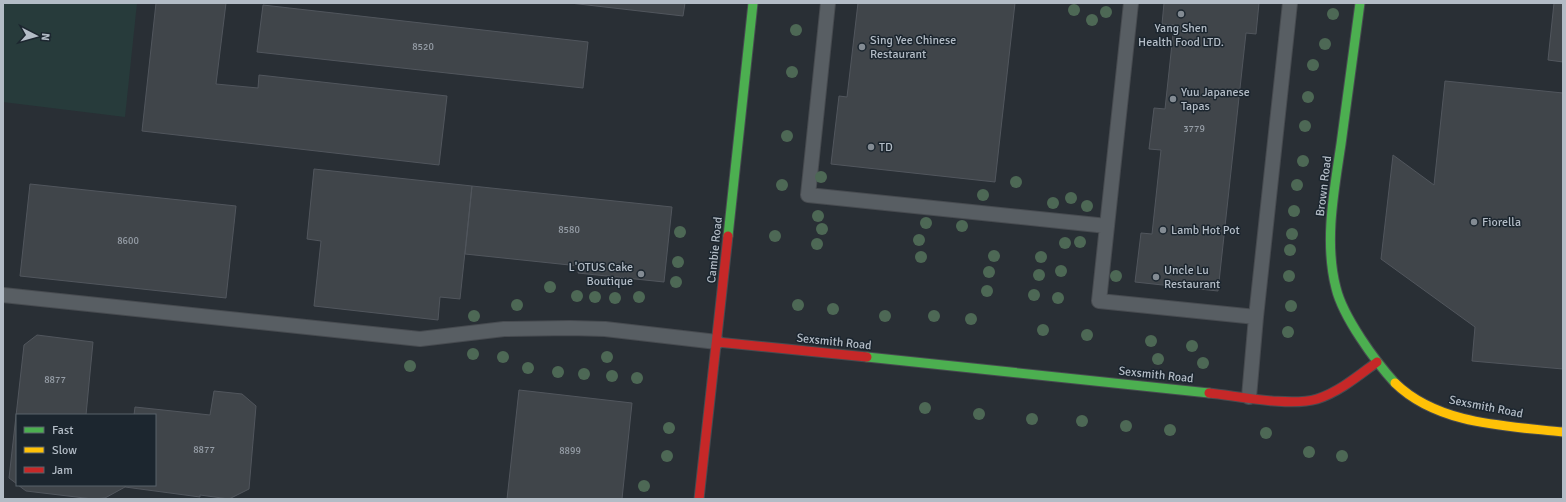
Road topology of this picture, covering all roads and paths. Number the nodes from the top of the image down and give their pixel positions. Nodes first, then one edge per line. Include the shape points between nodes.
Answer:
1 (754, 3) edge
2 (828, 3) edge
3 (1131, 3) edge
4 (1290, 3) edge
5 (1360, 3) edge
6 (1107, 226) junction
7 (3, 295) edge
8 (1256, 317) junction
9 (717, 342) junction
10 (1377, 362) junction
11 (1249, 397) junction
12 (1563, 432) edge
13 (699, 499) edge

1 - 9 street, Cambie Road
2 - 6 lane via 808,195
3 - 6 lane
4 - 8 lane
5 - 10 street, Brown Road via 1335,193 1331,260 1336,290 1349,318
6 - 8 lane via 1099,301
7 - 9 lane via 420,339 504,329 570,328
8 - 11 lane
9 - 11 street, Sexsmith Road
9 - 13 street, Cambie Road
10 - 11 street, Sexsmith Road via 1343,387 1316,399 1288,401
10 - 12 street, Sexsmith Road via 1398,387 1419,402 1444,412 1474,420

